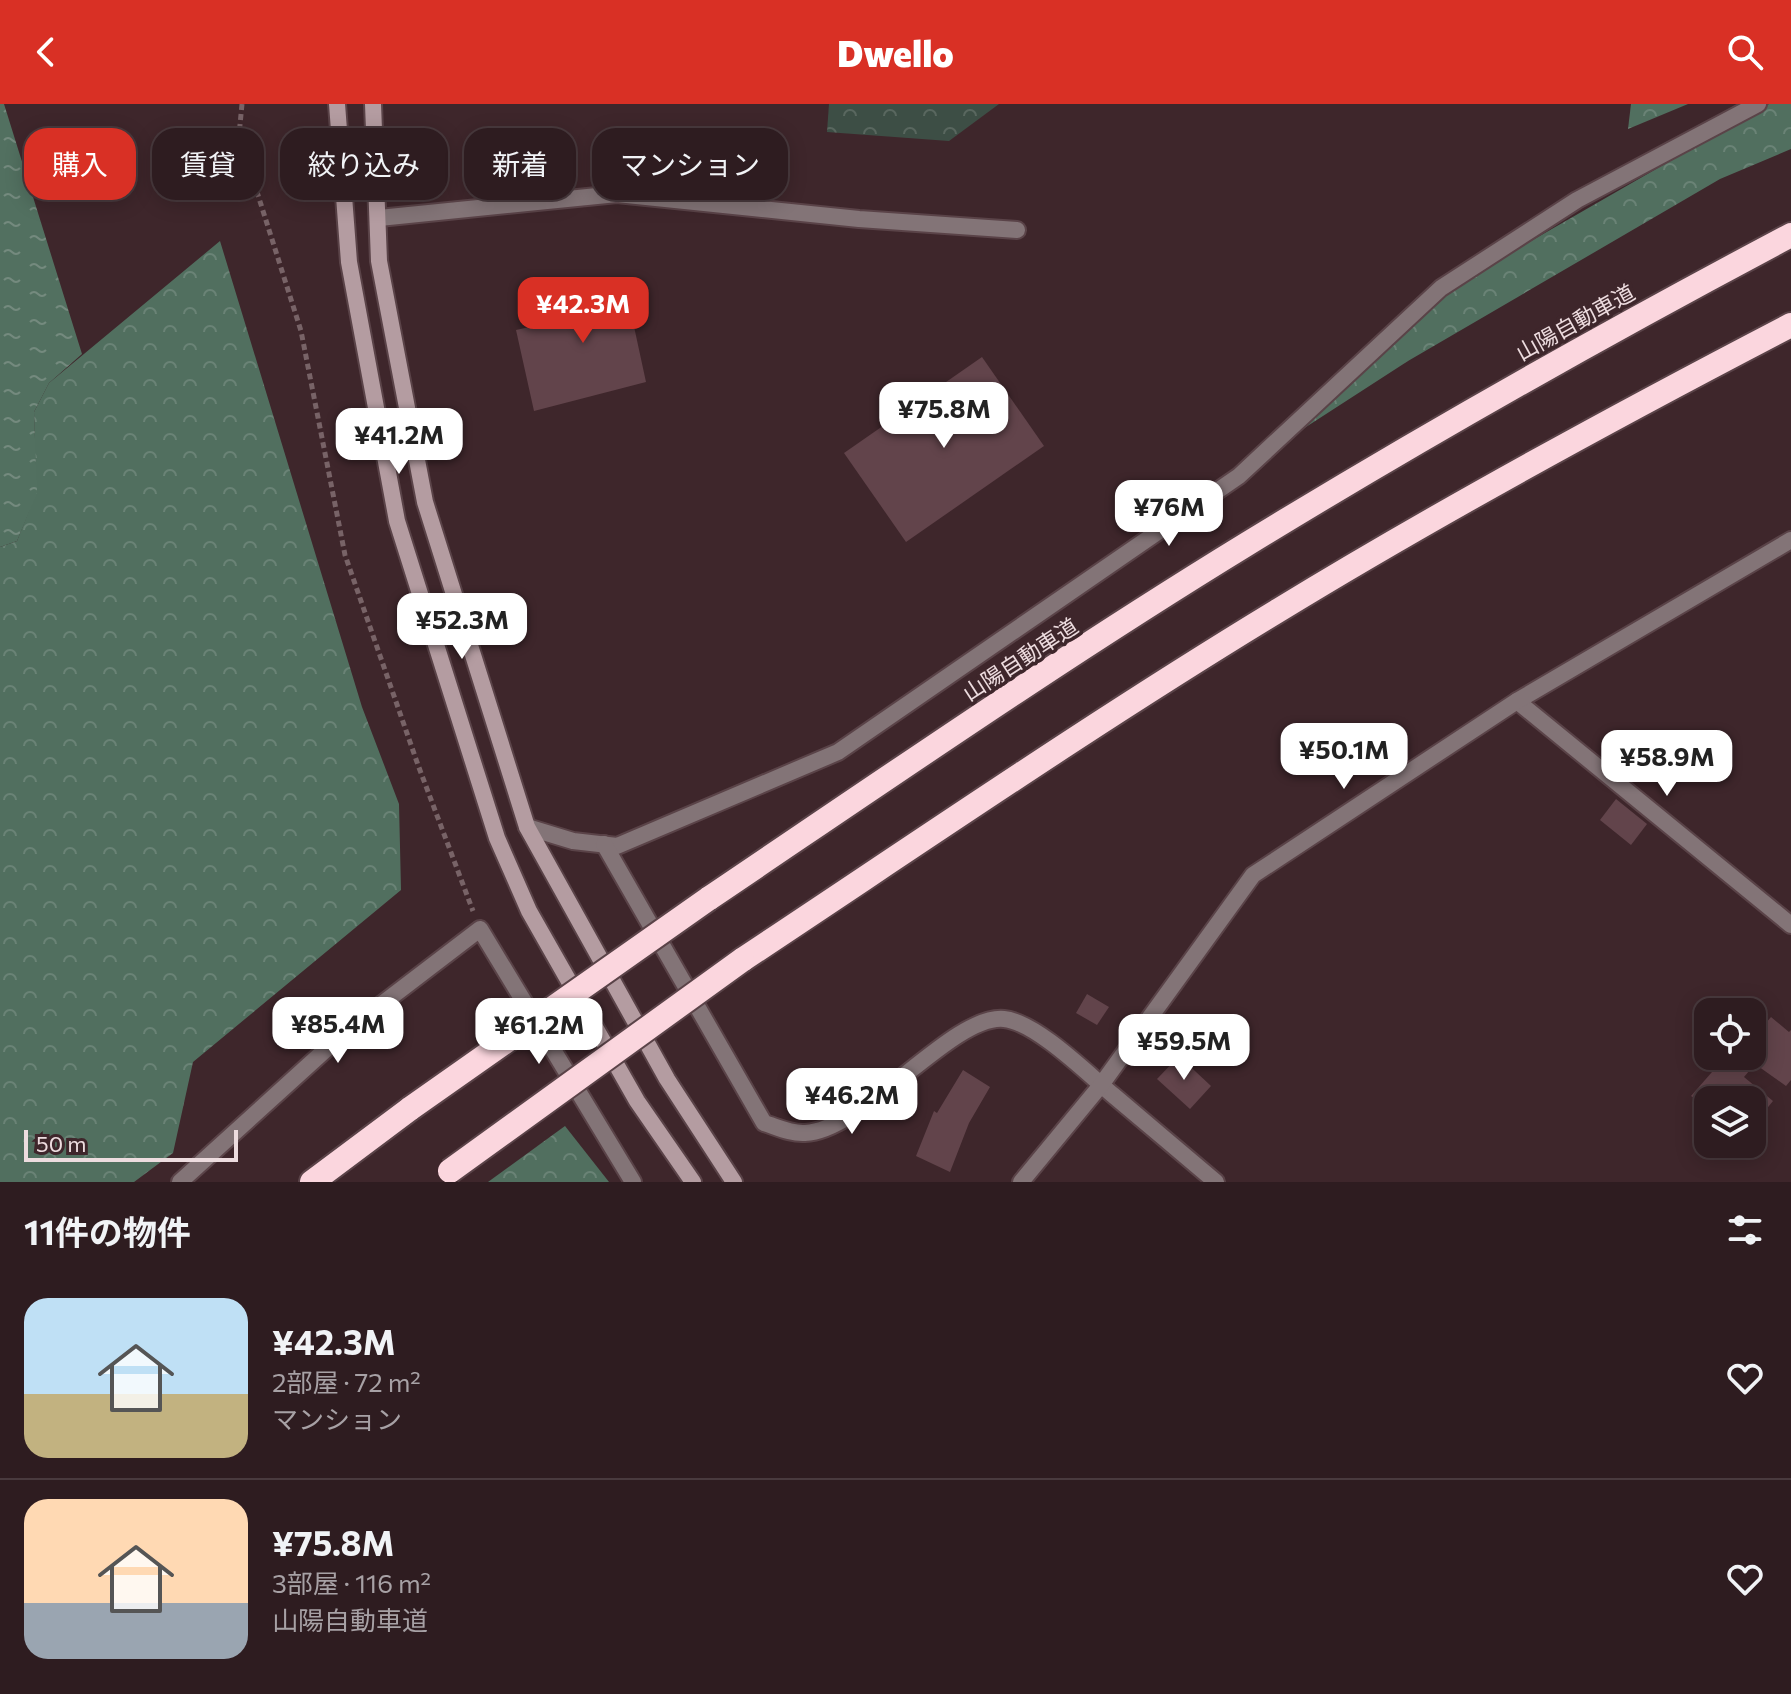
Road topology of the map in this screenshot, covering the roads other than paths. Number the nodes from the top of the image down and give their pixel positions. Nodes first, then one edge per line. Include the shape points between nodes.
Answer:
1 (337, 104) edge
2 (373, 104) edge
3 (1758, 104) edge
4 (379, 218) junction
5 (1017, 230) dead end
6 (1791, 235) edge
7 (1791, 325) edge
8 (1791, 540) edge
9 (1517, 701) junction
10 (527, 827) junction
11 (604, 844) junction
12 (1791, 925) edge
13 (1101, 1085) junction
14 (443, 1176) edge
15 (180, 1182) edge
16 (312, 1182) edge
17 (633, 1182) edge
18 (693, 1182) edge
19 (734, 1182) edge
20 (1021, 1182) edge
21 (1216, 1182) edge

1 - 18 street via 349,262 397,521 497,838 529,911 621,1074
2 - 4 street
3 - 11 street via 1577,200 1441,288 1239,476 838,752 617,846
4 - 5 street via 617,194
4 - 10 street via 379,261 425,502
6 - 16 highway, 山陽自動車道, bridge via 1430,433 1031,681 708,899
7 - 14 highway, bridge via 1468,498 1277,611 742,960
8 - 9 street
9 - 12 street
9 - 13 street via 1253,875
10 - 11 street
10 - 19 street via 667,1079
11 - 13 street via 764,1123 806,1133 827,1128 968,1030 1003,1019 1053,1044
13 - 20 street
13 - 21 street
15 - 17 street via 344,1033 480,929

